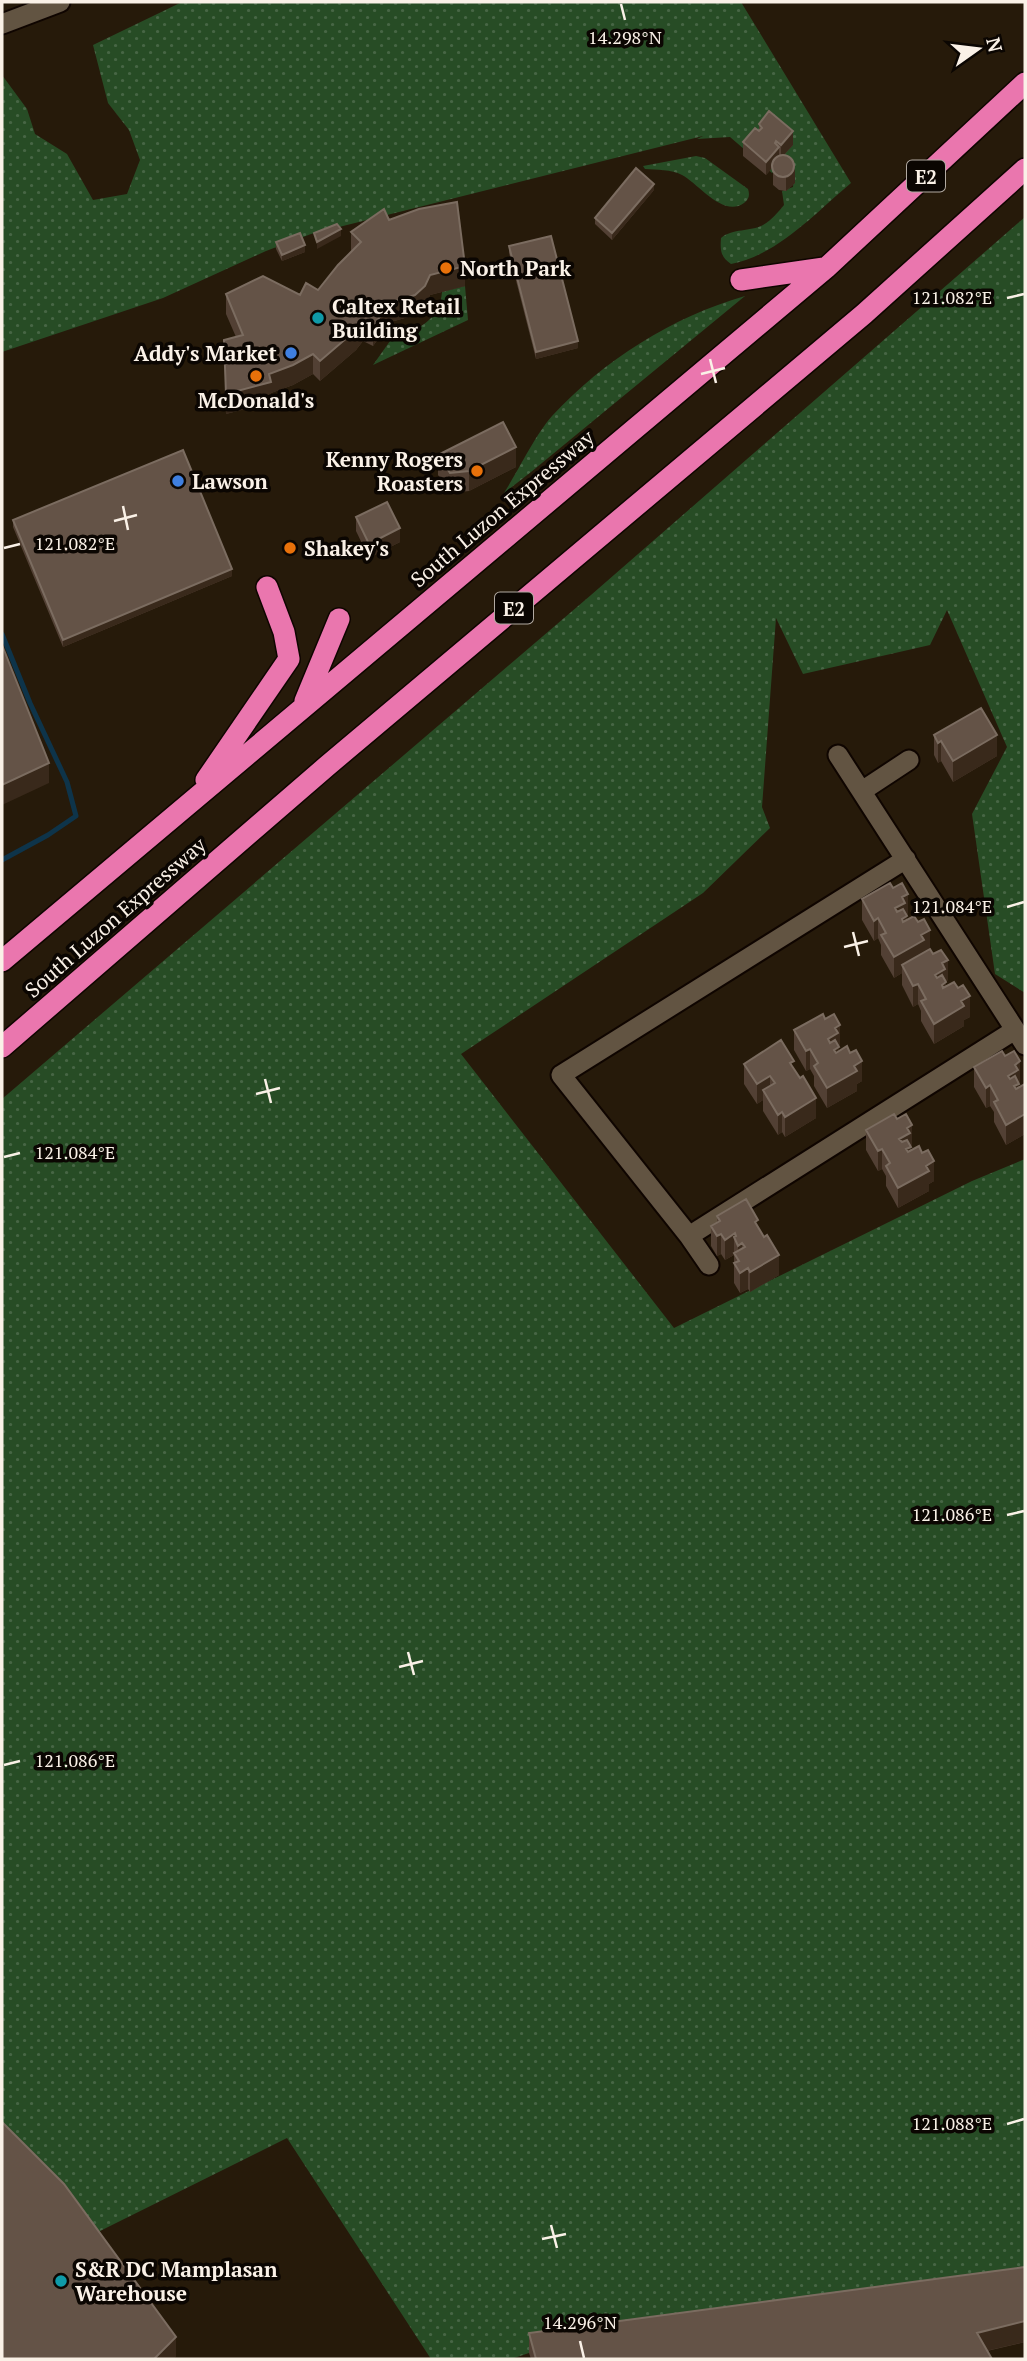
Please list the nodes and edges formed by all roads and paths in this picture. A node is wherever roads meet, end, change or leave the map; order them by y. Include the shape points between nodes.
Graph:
1 (60, 2) edge
2 (2, 24) edge
3 (1025, 83) edge
4 (1025, 169) edge
5 (826, 268) junction
6 (741, 280) dead end
7 (267, 587) dead end
8 (339, 619) dead end
9 (303, 707) junction
10 (838, 755) dead end
11 (909, 760) dead end
12 (862, 791) junction
13 (188, 806) junction
14 (906, 859) junction
15 (2, 961) edge
16 (1020, 1037) edge
17 (2, 1047) edge
18 (689, 1236) junction
19 (709, 1265) dead end

1 - 2 street
3 - 5 highway, South Luzon Expressway / E2
4 - 17 highway, South Luzon Expressway / E2 via 864,314 327,766
5 - 6 highway
5 - 9 highway, South Luzon Expressway / E2
7 - 13 highway via 289,659
8 - 9 highway
9 - 13 highway, South Luzon Expressway / E2
10 - 12 street
11 - 12 street
12 - 14 street
13 - 15 highway, South Luzon Expressway / E2
14 - 16 street
14 - 18 street via 561,1075
16 - 18 street
18 - 19 street

